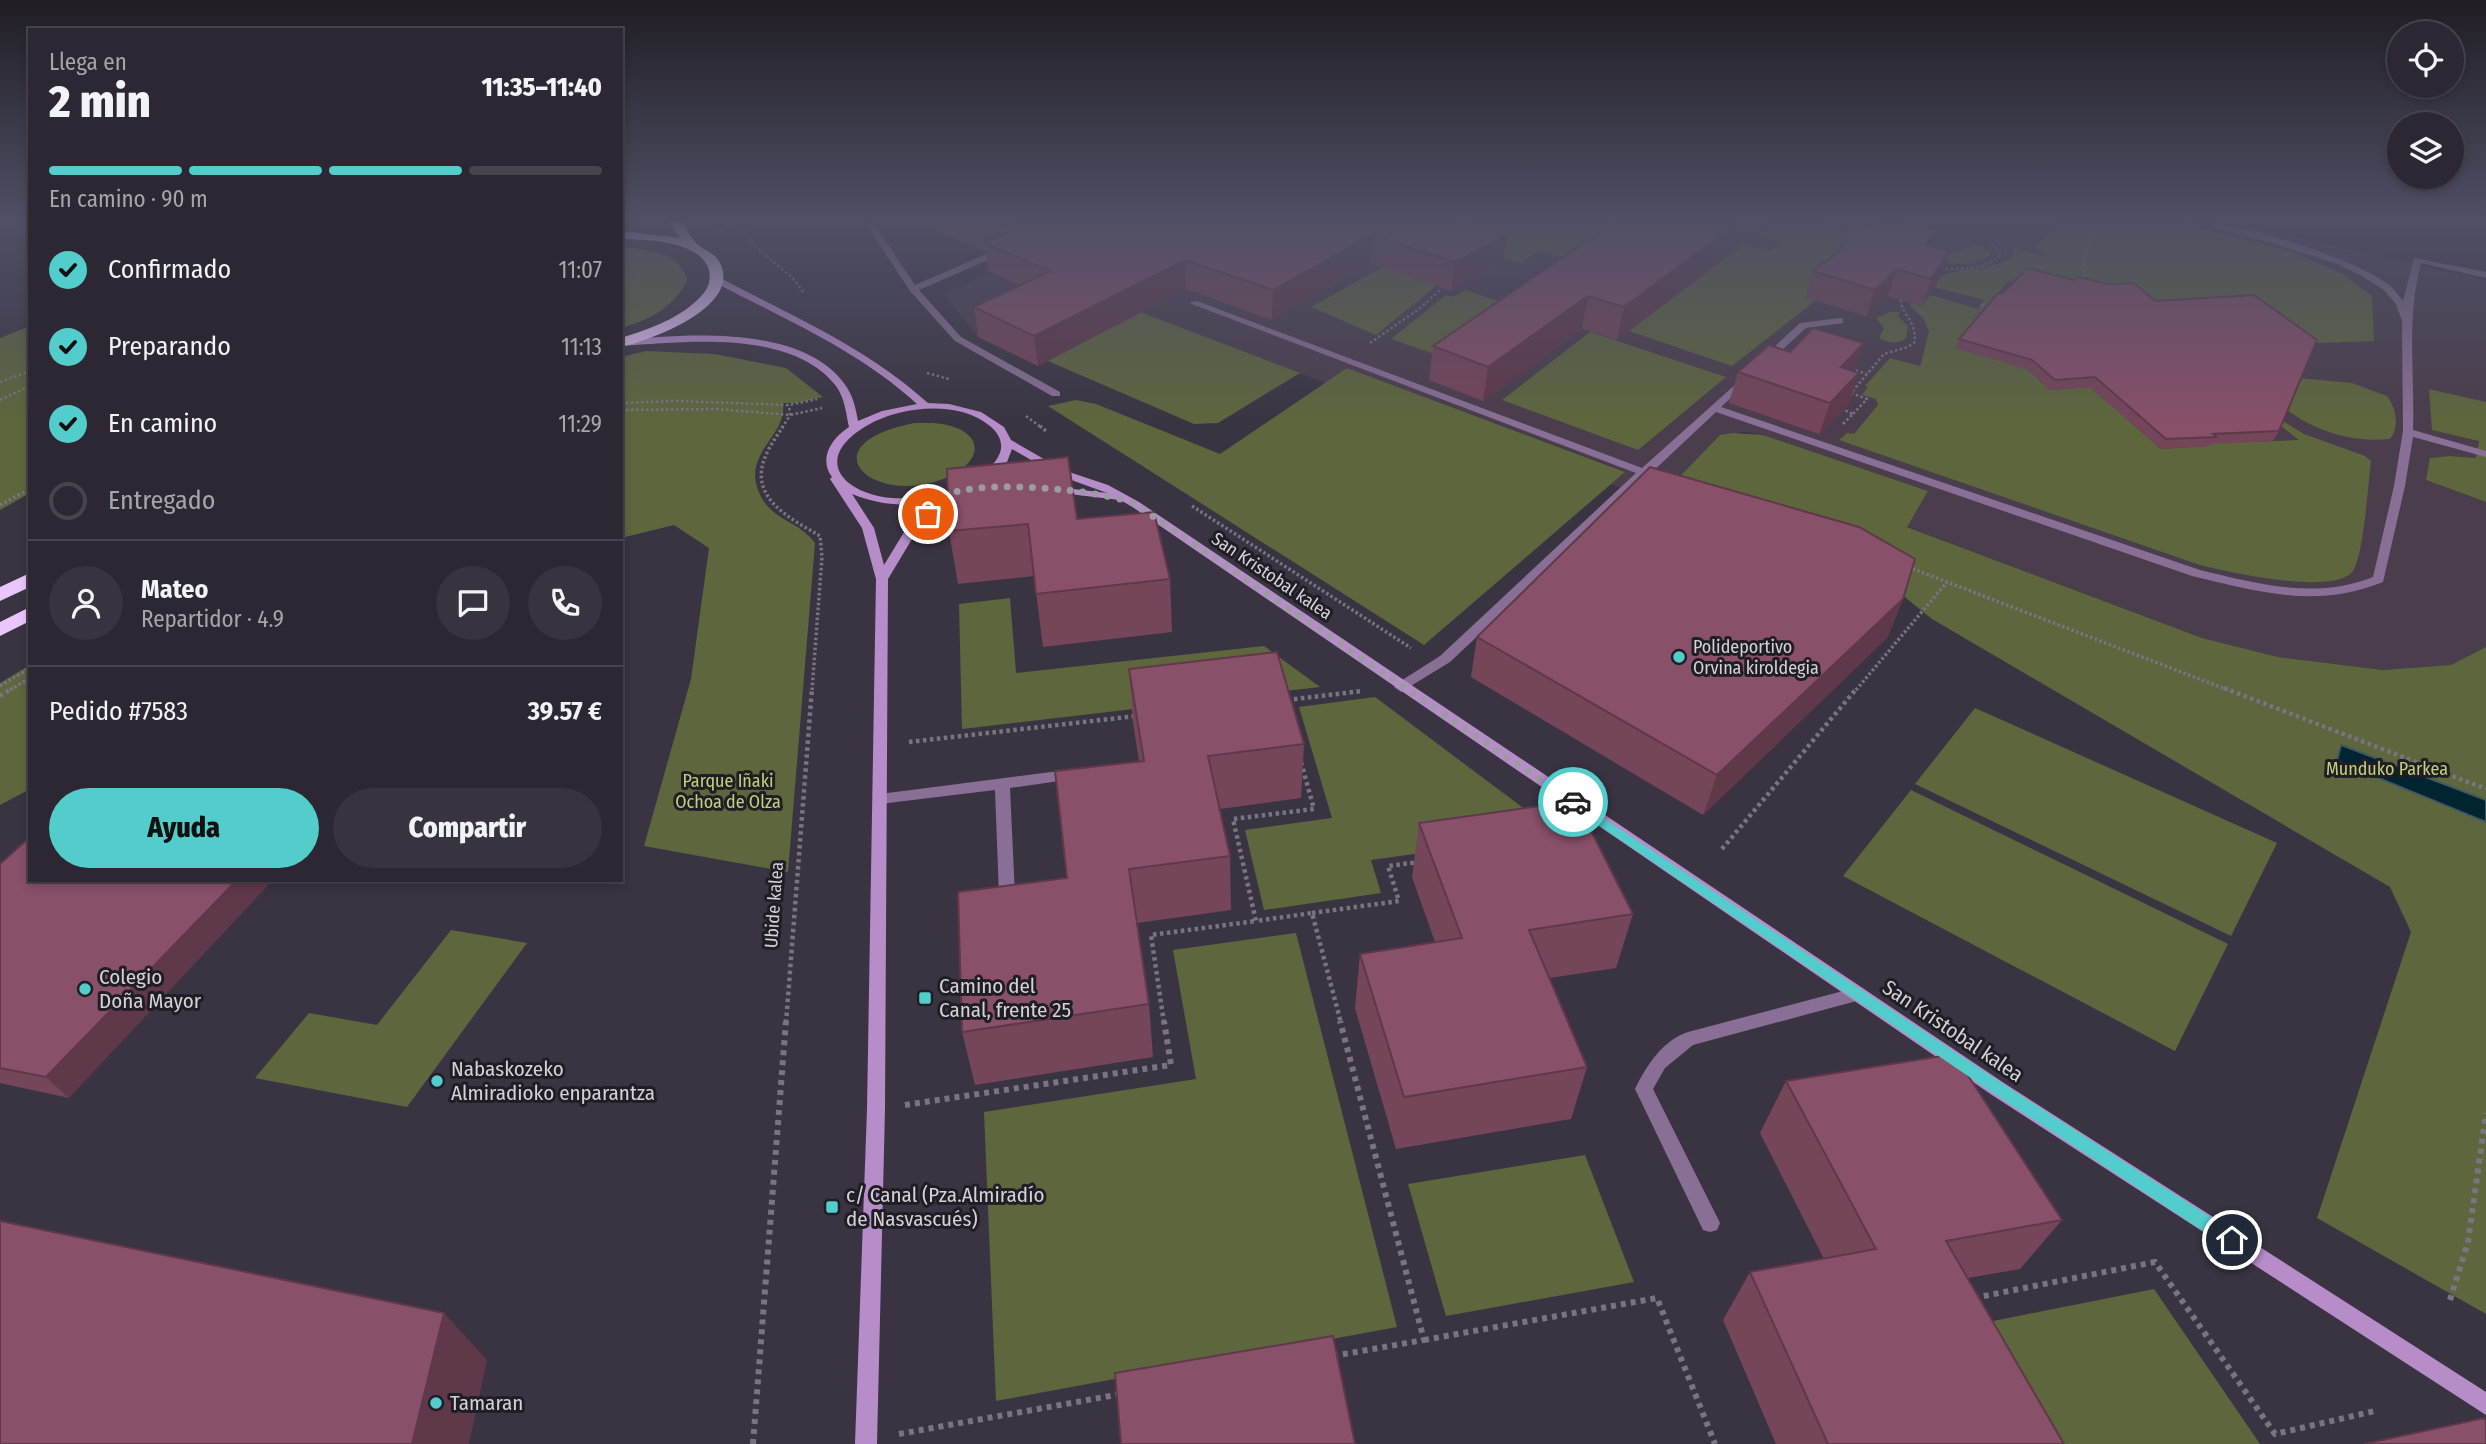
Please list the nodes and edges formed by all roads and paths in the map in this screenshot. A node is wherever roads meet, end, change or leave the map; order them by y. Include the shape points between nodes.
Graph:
1 (714, 288) edge
2 (734, 288) edge
3 (800, 288) edge
4 (1442, 288) edge
5 (2386, 288) edge
6 (2411, 288) edge
7 (913, 289) edge
8 (799, 295) dead end
9 (1901, 300) edge
10 (1194, 303) dead end
11 (1981, 305) dead end
12 (1993, 309) edge
13 (1840, 321) dead end
14 (2404, 321) junction
15 (623, 342) edge
16 (623, 343) edge
17 (1342, 359) junction
18 (920, 366) dead end
19 (1845, 367) edge
20 (28, 372) edge
21 (1867, 374) junction
22 (0, 382) edge
23 (28, 387) edge
24 (906, 387) junction
25 (1056, 394) dead end
26 (0, 400) edge
27 (849, 401) junction
28 (623, 404) edge
29 (926, 407) junction
30 (1714, 408) junction
31 (623, 411) edge
32 (1853, 414) edge
33 (790, 415) junction
34 (854, 427) junction
35 (2408, 432) junction
36 (1007, 442) junction
37 (2486, 454) edge
38 (1644, 472) junction
39 (836, 479) junction
40 (1039, 487) edge
41 (28, 490) edge
42 (945, 496) junction
43 (1122, 498) junction
44 (0, 505) edge
45 (1899, 563) edge
46 (882, 579) junction
47 (28, 580) edge
48 (1947, 582) junction
49 (0, 596) edge
50 (28, 614) edge
51 (0, 630) edge
52 (28, 669) edge
53 (28, 679) edge
54 (0, 686) edge
55 (1401, 687) junction
56 (0, 696) edge
57 (1286, 712) edge
58 (1150, 714) edge
59 (880, 745) junction
60 (1297, 748) edge
61 (1094, 771) edge
62 (1002, 783) junction
63 (2486, 789) edge
64 (880, 799) junction
65 (1722, 849) dead end
66 (1429, 860) edge
67 (1007, 896) edge
68 (1312, 913) junction
69 (1256, 921) junction
70 (1858, 994) junction
71 (876, 1109) junction
72 (2486, 1113) edge
73 (1710, 1223) dead end
74 (2450, 1300) dead end
75 (1960, 1301) edge
76 (1424, 1340) junction
77 (1329, 1357) edge
78 (1125, 1394) edge
79 (2486, 1404) edge
80 (2375, 1411) dead end
81 (866, 1442) edge
82 (753, 1444) edge
83 (1715, 1444) edge

1 - 15 highway via 689,314
2 - 24 main road via 841,344
3 - 8 path via 808,299
4 - 17 path via 1360,351
5 - 14 lane via 2400,303
6 - 14 lane
7 - 25 lane via 958,339
9 - 21 path via 1915,326 1915,341 1884,354
10 - 17 lane
11 - 12 path
13 - 30 lane via 1803,325
14 - 35 lane
16 - 27 main road via 699,338 781,347 816,364 839,382
17 - 38 lane
18 - 24 path via 936,379
19 - 21 path
20 - 22 path
21 - 32 path via 1851,393 1867,399
23 - 26 path
24 - 29 main road
27 - 33 path
27 - 34 main road
28 - 33 path via 789,405
29 - 34 main road, San Kristobal kalea via 900,410
29 - 36 main road, San Kristobal kalea via 972,411 1002,430
30 - 35 lane via 2196,573 2291,592 2357,590 2379,579
30 - 38 lane
31 - 33 path via 716,409
33 - 82 path, Ubide kalea via 765,456 761,482 776,509 820,536 822,557
34 - 39 main road via 831,453 829,466
35 - 37 lane
36 - 42 main road via 1002,461 974,486
36 - 43 main road, San Kristobal kalea via 1048,466
38 - 55 lane via 1445,659
39 - 42 main road via 859,494 892,501
39 - 46 main road via 868,528
40 - 43 main road, San Kristobal kalea
41 - 44 path
42 - 46 main road via 910,532
43 - 55 main road, San Kristobal kalea
45 - 48 path
46 - 59 main road
47 - 49 highway
48 - 63 path
48 - 65 path
50 - 51 highway
52 - 54 path
53 - 56 path
55 - 57 path via 1283,700
55 - 70 main road, San Kristobal kalea
58 - 59 path
59 - 64 main road
60 - 69 path via 1314,809 1233,819
61 - 62 lane
62 - 64 lane
62 - 67 lane
64 - 71 main road
66 - 68 path via 1388,866 1399,901
68 - 69 path
68 - 76 path
69 - 71 path via 1151,935 1171,1065
70 - 73 lane via 1688,1039 1659,1063 1644,1089
70 - 79 main road, San Kristobal kalea
71 - 81 main road
72 - 74 path via 2468,1242
75 - 80 path via 2155,1262 2275,1434
76 - 77 path
76 - 83 path via 1657,1298
78 - 81 path

